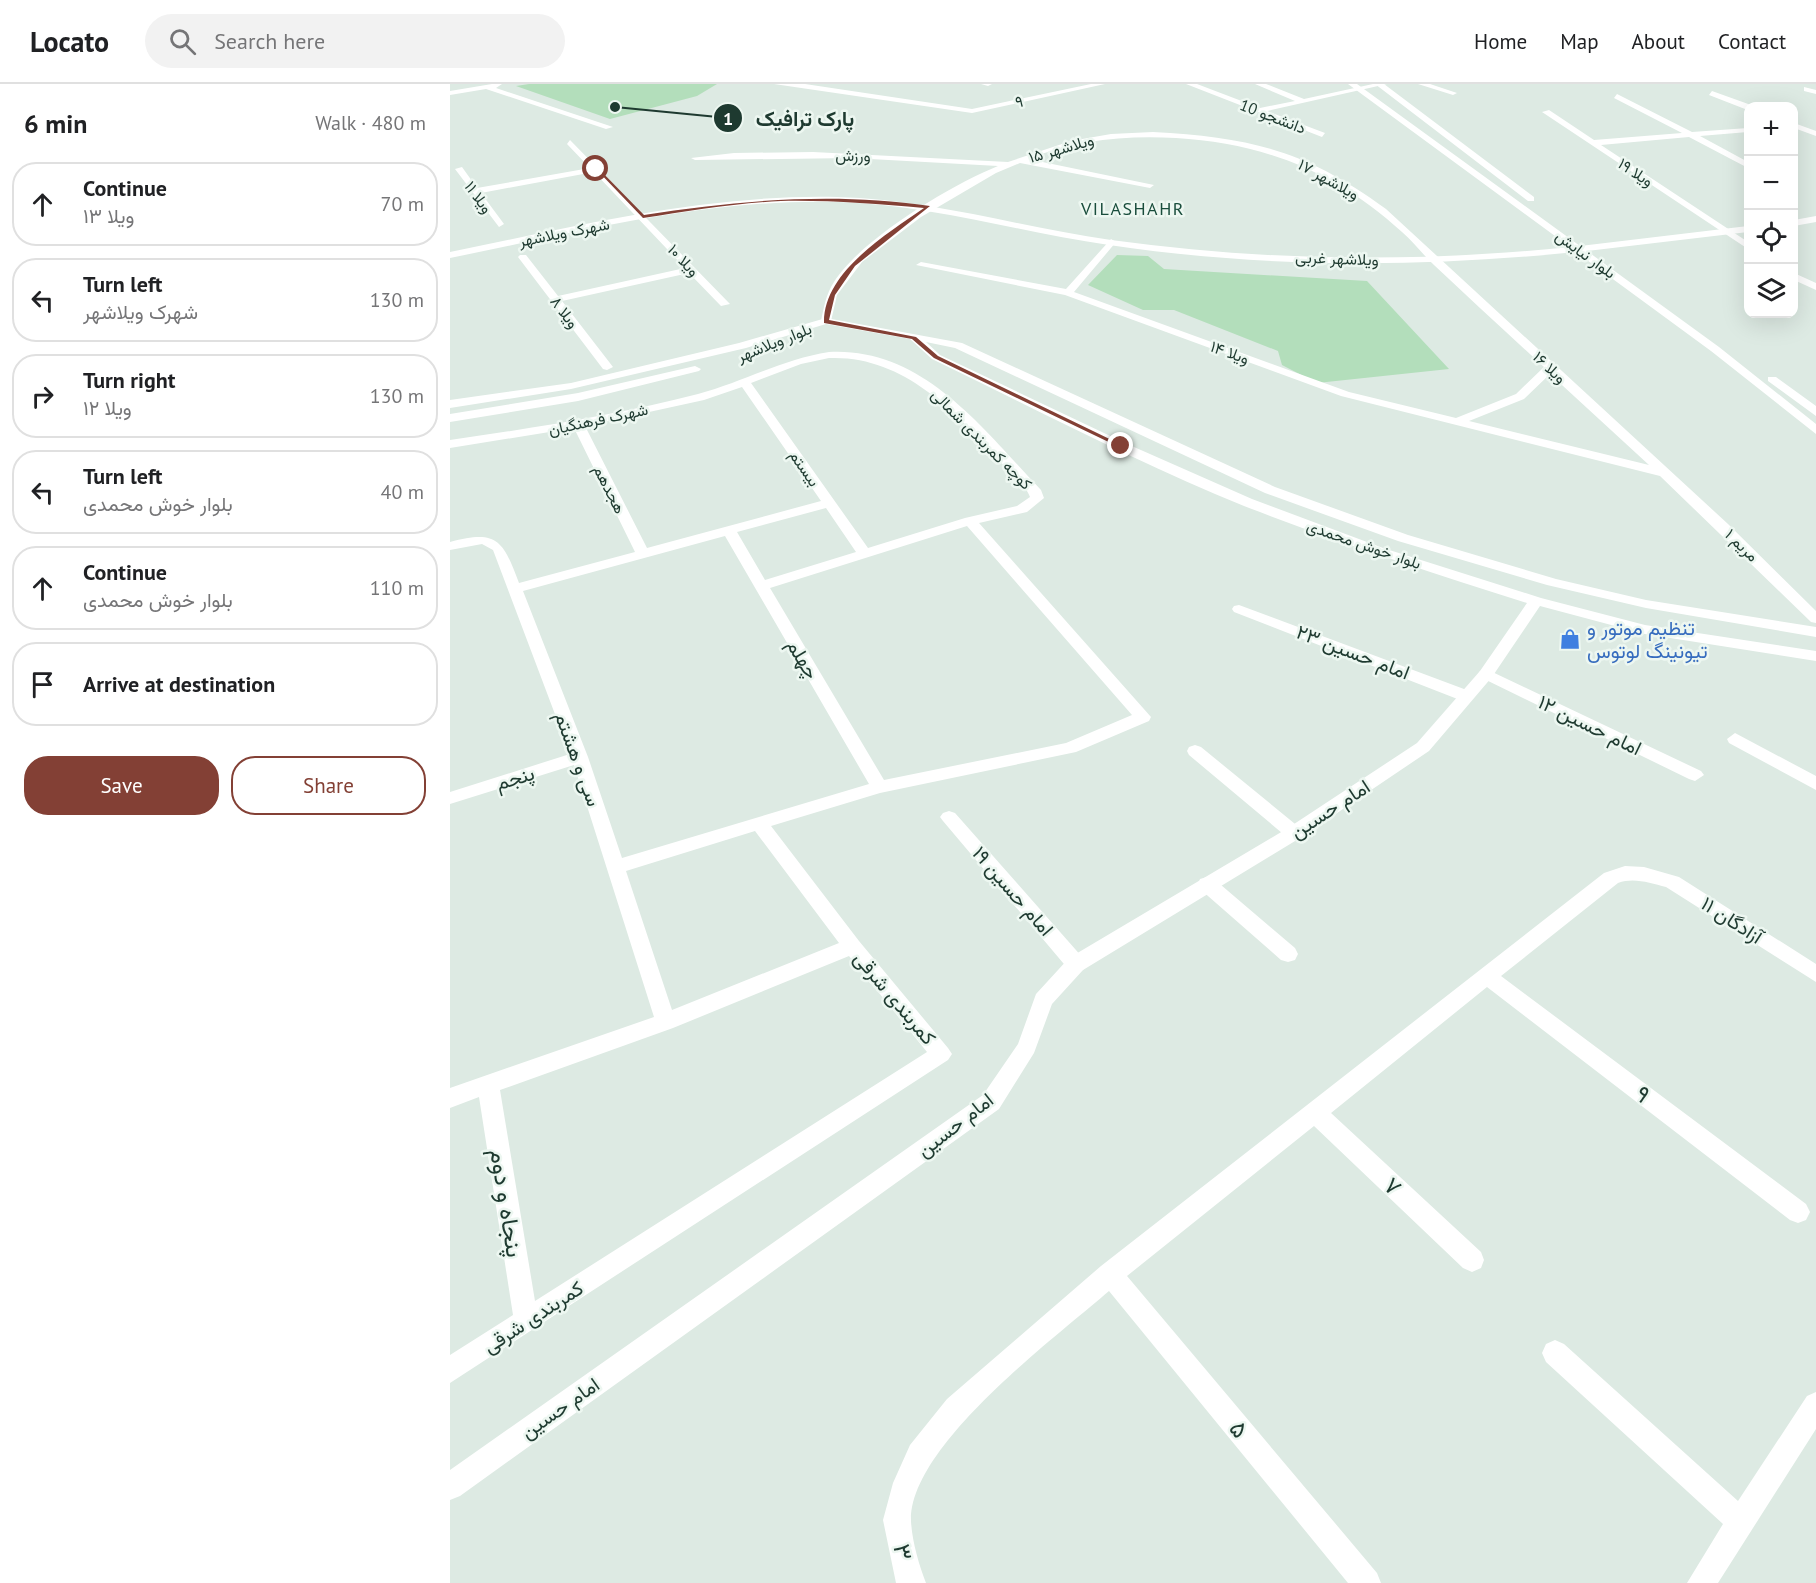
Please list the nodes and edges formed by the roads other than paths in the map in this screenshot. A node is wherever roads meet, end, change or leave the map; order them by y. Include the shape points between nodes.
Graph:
1 (508, 84) edge
2 (778, 84) edge
3 (1101, 84) edge
4 (1190, 84) edge
5 (1259, 84) edge
6 (1381, 84) edge
7 (1422, 84) edge
8 (498, 85) edge
9 (808, 85) edge
10 (1355, 86) edge
11 (488, 87) junction
12 (1808, 89) dead end
13 (1816, 92) edge
14 (450, 93) edge
15 (1453, 93) dead end
16 (1712, 93) dead end
17 (1617, 96) dead end
18 (1303, 101) junction
19 (1744, 105) edge
20 (1258, 111) junction
21 (1546, 112) dead end
22 (1433, 124) junction
23 (1410, 126) junction
24 (609, 127) dead end
25 (1798, 127) edge
26 (1744, 130) edge
27 (1695, 134) junction
28 (1816, 134) edge
29 (1322, 135) dead end
30 (1204, 136) joint
31 (570, 142) dead end
32 (1591, 143) junction
33 (695, 158) dead end
34 (1014, 162) junction
35 (1744, 162) edge
36 (459, 169) dead end
37 (596, 169) junction
38 (1505, 179) junction
39 (1485, 180) junction
40 (1150, 185) dead end
41 (475, 191) junction
42 (1540, 205) dead end
43 (929, 207) junction
44 (643, 217) junction
45 (1816, 219) edge
46 (1798, 222) edge
47 (499, 224) dead end
48 (1744, 230) edge
49 (1727, 232) junction
50 (1584, 238) dead end
51 (1111, 242) junction
52 (1744, 243) edge
53 (1598, 249) junction
54 (1582, 250) junction
55 (450, 255) edge
56 (1607, 255) dead end
57 (523, 257) dead end
58 (1434, 260) junction
59 (921, 265) dead end
60 (692, 269) junction
61 (1798, 278) edge
62 (1816, 287) edge
63 (1654, 291) dead end
64 (1068, 293) junction
65 (555, 300) junction
66 (725, 304) dead end
67 (826, 321) junction
68 (914, 338) junction
69 (1730, 347) junction
70 (1715, 349) junction
71 (1747, 360) dead end
72 (607, 367) dead end
73 (1550, 367) junction
74 (1764, 373) dead end
75 (744, 382) junction
76 (450, 404) edge
77 (1816, 412) edge
78 (450, 418) edge
79 (1457, 422) junction
80 (578, 424) junction
81 (1128, 426) junction
82 (1816, 430) edge
83 (1146, 434) junction
84 (1105, 438) junction
85 (450, 444) edge
86 (1121, 446) junction
87 (1666, 474) junction
88 (829, 503) junction
89 (970, 521) junction
90 (729, 530) junction
91 (450, 546) edge
92 (643, 554) junction
93 (865, 554) junction
94 (760, 586) junction
95 (514, 589) junction
96 (1536, 601) junction
97 (1239, 609) dead end
98 (1816, 619) edge
99 (1816, 632) edge
100 (1816, 656) edge
101 (1486, 674) junction
102 (1466, 696) junction
103 (1735, 739) dead end
104 (1195, 750) dead end
105 (580, 757) junction
106 (1695, 775) dead end
107 (1816, 784) edge
108 (879, 787) junction
109 (450, 798) edge
110 (949, 817) dead end
111 (759, 823) junction
112 (1294, 833) junction
113 (616, 867) junction
114 (1207, 884) junction
115 (852, 946) junction
116 (1288, 954) dead end
117 (1076, 964) junction
118 (1816, 974) edge
119 (1487, 976) junction
120 (666, 1022) junction
121 (488, 1085) junction
122 (450, 1098) edge
123 (1315, 1112) junction
124 (1798, 1212) dead end
125 (1472, 1260) dead end
126 (1110, 1274) junction
127 (526, 1321) junction
128 (1555, 1353) dead end
129 (450, 1370) edge
130 (1816, 1405) edge
131 (450, 1486) edge
132 (1741, 1522) junction
133 (912, 1583) edge
134 (1367, 1583) edge
135 (1701, 1583) edge

1 - 8 street
2 - 9 street
3 - 9 street, ۹ via 972,111
4 - 20 street, دانشجو 10
5 - 18 street
6 - 10 street
6 - 22 street
7 - 15 street
8 - 11 street
10 - 18 street
10 - 23 street, بلوار نیایش
11 - 14 street
11 - 24 street
12 - 13 street
16 - 19 street
17 - 27 street
18 - 20 street
20 - 29 street, دانشجو 10
21 - 32 street, ۱۹ ویلا
22 - 23 street
22 - 38 street
23 - 39 street, بلوار نیایش
25 - 28 street
26 - 27 street
27 - 32 street
27 - 35 street
30 - 34 street, ویلاشهر ۱۵ via 1145,132 1092,138
30 - 58 street, ویلاشهر ۱۷ via 1303,162 1373,204 1408,231
31 - 37 street, ۱۰ ویلا
32 - 49 street, ۱۹ ویلا
33 - 34 street, ورزش via 762,154
34 - 40 street, ورزش
34 - 43 street, ویلاشهر ۱۵ via 966,184
36 - 41 street, ۱۱ ویلا
37 - 41 street
37 - 44 street, ۱۰ ویلا
38 - 39 street
38 - 42 street
39 - 54 street, بلوار نیایش
41 - 47 street, ۱۱ ویلا
43 - 44 street, شهرک ویلاشهر via 781,200
43 - 51 street, ویلاشهر غربی
43 - 67 street, ویلاشهر ۱۵ via 853,265 832,295
44 - 55 street, شهرک ویلاشهر
44 - 60 street, ۱۰ ویلا
45 - 46 street
48 - 49 street, ویلاشهر غربی
49 - 52 street, ۱۹ ویلا
49 - 53 street, ویلاشهر غربی
50 - 53 street, بلوار نیایش
51 - 58 street, ویلاشهر غربی via 1235,254
51 - 64 street
53 - 54 street, ویلاشهر غربی
53 - 56 street, بلوار نیایش
54 - 58 street, ویلاشهر غربی
54 - 70 street, بلوار نیایش
57 - 65 street, ویلا ۸
58 - 73 street, ۱۶ ویلا
59 - 64 street, ۱۴ ویلا
60 - 65 street
60 - 66 street, ۱۰ ویلا
61 - 62 street
63 - 69 street
64 - 79 street, ۱۴ ویلا via 1345,394
65 - 72 street, ویلا ۸
67 - 68 street
67 - 76 street, بلوار ویلاشهر via 742,346 571,386
67 - 78 street, بلوار ویلاشهر via 757,353 660,379
68 - 81 street, بلوار خوش محمدی via 958,345
68 - 84 street, بلوار خوش محمدی via 936,357
69 - 70 street
69 - 71 street
70 - 82 street, بلوار نیایش
73 - 79 street via 1522,397
73 - 87 street, ۱۶ ویلا
74 - 77 street
75 - 80 street, شهرک فرهنگیان via 706,395
75 - 88 street, بیستم
75 - 89 street, کوچه کمربندی شمالی via 810,358 845,355 892,366 923,380 1036,493 1031,504 1022,509
79 - 87 street, ۱۴ ویلا
80 - 85 street, شهرک فرهنگیان
80 - 92 street, هجدهم
81 - 83 street, بلوار خوش محمدی
81 - 84 street via 1121,434
83 - 86 street via 1130,438
83 - 99 street, بلوار خوش محمدی via 1270,490 1403,538 1540,579 1646,604
84 - 86 street, بلوار خوش محمدی
86 - 96 street, بلوار خوش محمدی via 1247,502 1378,551
87 - 98 street, ۱ مریم
88 - 90 street
88 - 93 street, بیستم
89 - 93 street
89 - 108 street via 1143,717 1070,747
90 - 92 street
90 - 94 street, چهلم
91 - 95 street, سی و هشتم via 481,539 495,544
92 - 95 street
93 - 94 street
94 - 108 street, چهلم
95 - 105 street, سی و هشتم
96 - 100 street, بلوار خوش محمدی via 1646,630
96 - 101 street, امام حسین
97 - 102 street, امام حسین ۲۳
101 - 102 street, امام حسین
101 - 106 street, امام حسین ۱۲
102 - 112 street, امام حسین via 1423,747
103 - 107 street
104 - 112 street
105 - 109 street, پنجم
105 - 113 street, سی و هشتم
108 - 111 street
110 - 117 street, امام حسین ۱۹
111 - 113 street
111 - 115 street, کمربندی شرقی
112 - 114 street, امام حسین
113 - 120 street, سی و هشتم
114 - 116 street
114 - 117 street, امام حسین
115 - 120 street
115 - 127 street, کمربندی شرقی via 941,1054
117 - 131 street, امام حسین via 1043,1000 1027,1047 991,1102
118 - 119 street, آزادگان ۱۱ via 1672,882 1625,873 1611,878
119 - 123 street
119 - 124 street, ۹
120 - 121 street
121 - 122 street
121 - 127 street, پنجاه و دوم
123 - 125 street, ۷
123 - 126 street
126 - 133 street, ۳ via 956,1408 920,1455 897,1520
126 - 134 street, ۵
127 - 129 street, کمربندی شرقی
128 - 132 street
130 - 132 street
132 - 135 street

